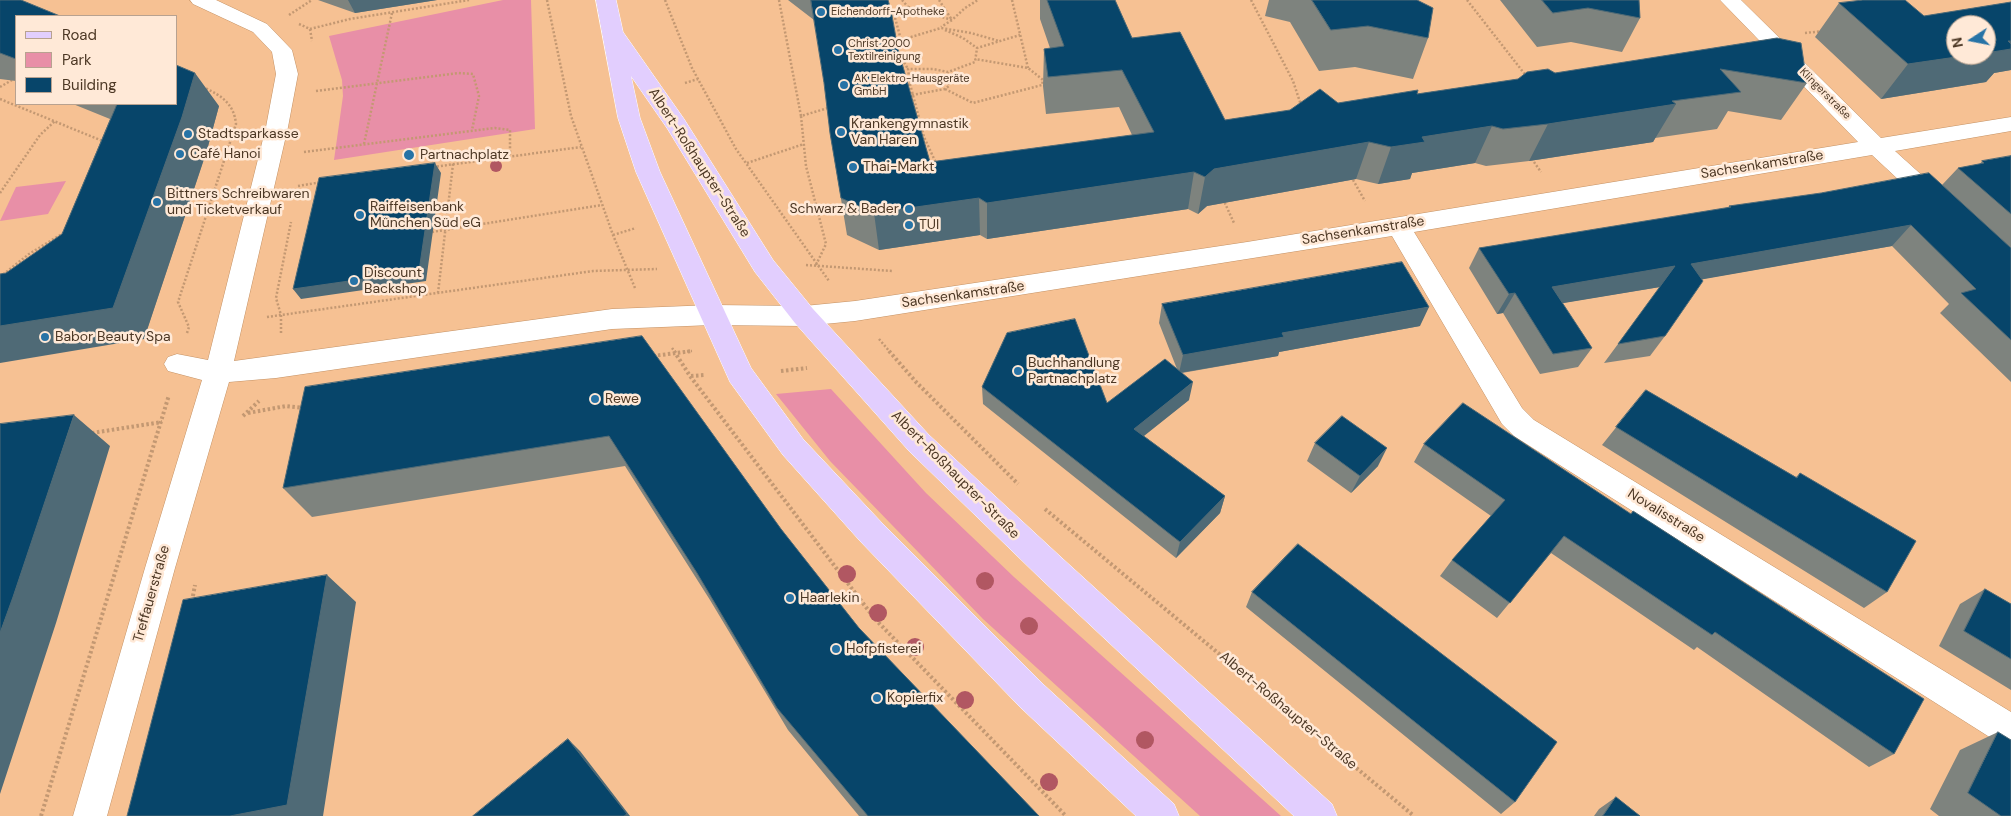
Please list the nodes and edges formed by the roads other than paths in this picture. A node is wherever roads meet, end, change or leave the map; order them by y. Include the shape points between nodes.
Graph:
1 (200, 0) edge
2 (1730, 0) edge
3 (610, 1) edge
4 (614, 35) junction
5 (2011, 124) edge
6 (1876, 146) junction
7 (1954, 219) edge
8 (1398, 225) junction
9 (712, 315) junction
10 (804, 316) junction
11 (177, 364) road end
12 (218, 373) junction
13 (2011, 731) edge
14 (90, 816) edge
15 (1162, 816) edge
16 (1320, 816) edge

1 - 12 street via 260,28 282,50 287,74
2 - 6 street, Klingerstraße
3 - 4 main road, Albert-Roßhaupter-Straße
4 - 9 main road, Albert-Roßhaupter-Straße via 629,118 648,172
4 - 10 main road, Albert-Roßhaupter-Straße via 676,124 764,266
5 - 6 street, Sachsenkamstraße
6 - 7 street, Klingerstraße
6 - 8 street, Sachsenkamstraße
8 - 10 street, Sachsenkamstraße via 906,304
8 - 13 street, Novalisstraße via 1512,416 1524,428
9 - 10 street, Sachsenkamstraße
9 - 12 street via 612,319
9 - 15 main road, Albert-Roßhaupter-Straße via 740,374 793,447 871,532 1032,696
10 - 16 main road, Albert-Roßhaupter-Straße via 919,443
11 - 12 street
12 - 14 street, Treffauerstraße

